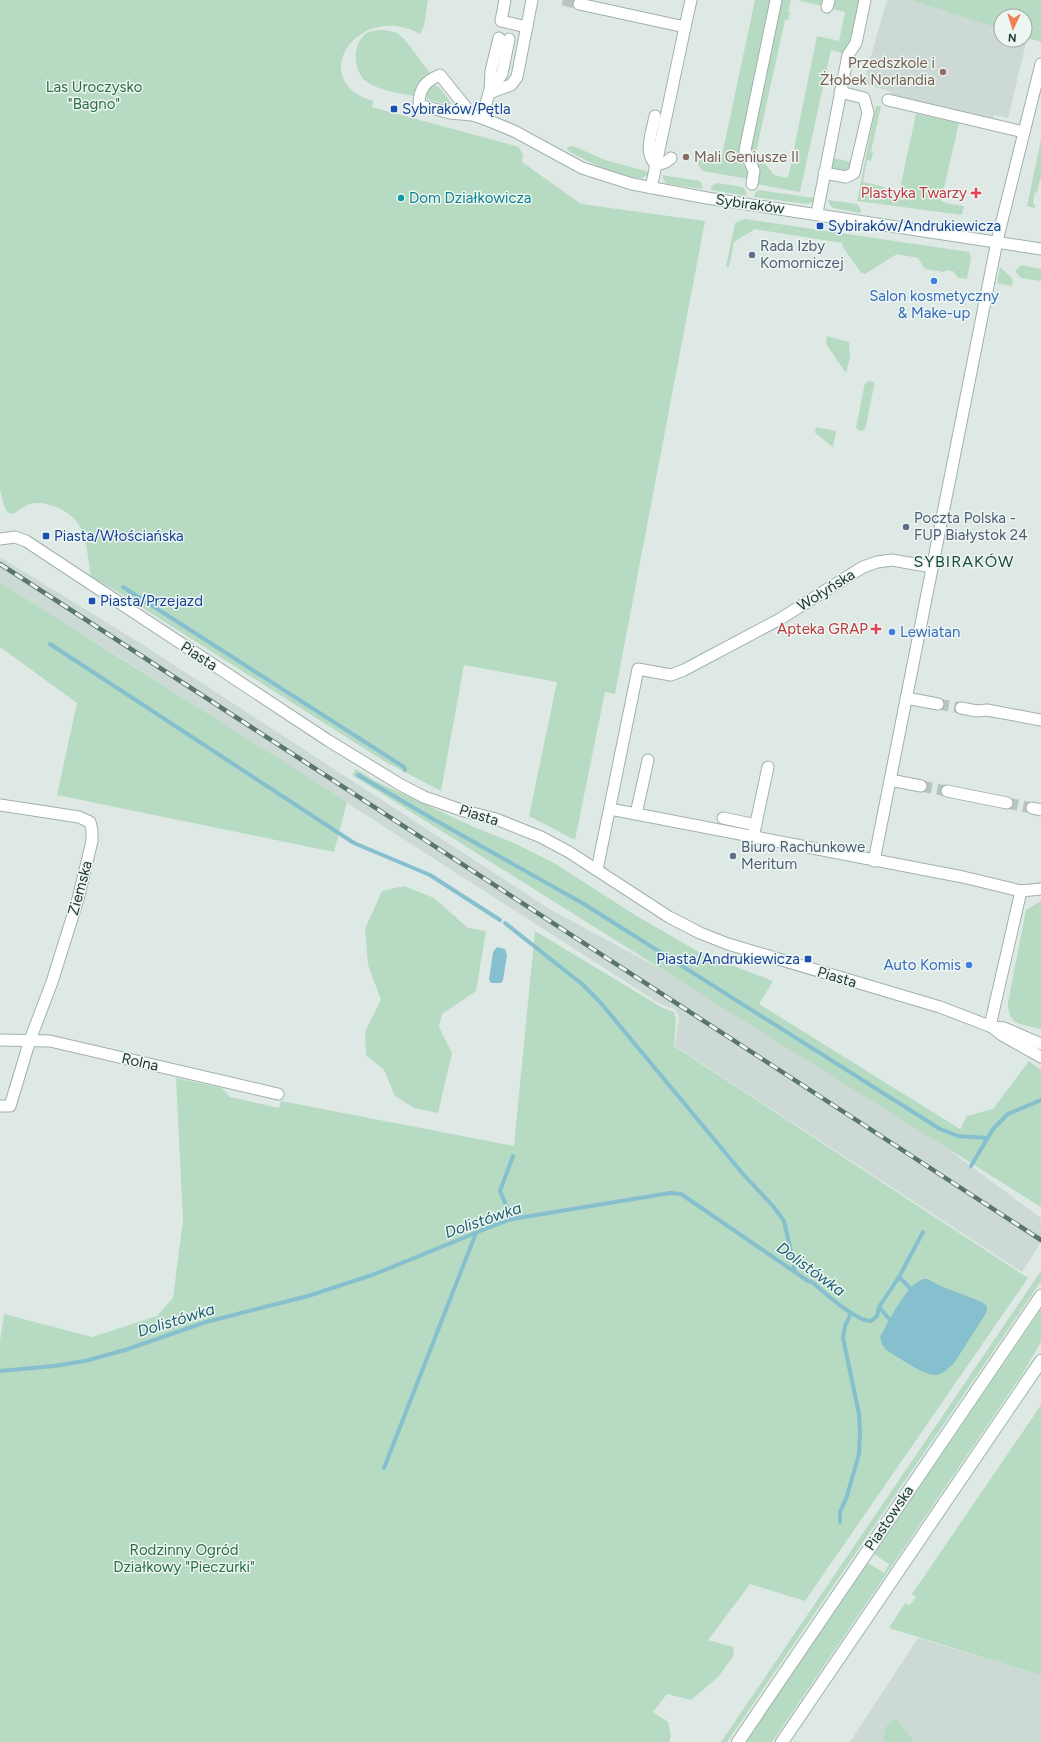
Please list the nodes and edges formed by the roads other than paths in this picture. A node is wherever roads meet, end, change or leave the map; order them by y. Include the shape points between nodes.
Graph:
1 (505, 0) edge
2 (532, 0) edge
3 (692, 0) edge
4 (776, 0) edge
5 (865, 0) edge
6 (579, 4) dead end
7 (526, 27) junction
8 (685, 28) junction
9 (504, 38) dead end
10 (1041, 64) edge
11 (840, 92) junction
12 (489, 93) junction
13 (888, 100) dead end
14 (655, 116) dead end
15 (477, 117) junction
16 (1024, 132) junction
17 (671, 158) dead end
18 (656, 165) junction
19 (824, 173) junction
20 (752, 184) dead end
21 (651, 188) junction
22 (817, 213) junction
23 (997, 241) junction
24 (1041, 249) edge
25 (0, 539) edge
26 (932, 568) junction
27 (906, 698) junction
28 (938, 704) tunnel mouth
29 (961, 708) tunnel mouth
30 (1041, 720) edge
31 (648, 760) dead end
32 (768, 767) dead end
33 (890, 780) junction
34 (921, 786) tunnel mouth
35 (947, 791) tunnel mouth
36 (1007, 804) tunnel mouth
37 (0, 805) edge
38 (610, 810) junction
39 (636, 814) junction
40 (723, 818) dead end
41 (756, 824) junction
42 (754, 837) junction
43 (874, 861) junction
44 (597, 870) junction
45 (1041, 889) edge
46 (1021, 891) junction
47 (991, 1026) junction
48 (0, 1040) edge
49 (30, 1040) junction
50 (1041, 1044) edge
51 (1041, 1057) edge
52 (278, 1094) dead end
53 (0, 1106) edge
54 (1041, 1296) edge
55 (1041, 1361) edge
56 (738, 1742) edge
57 (782, 1742) edge

1 - 7 street via 501,21
2 - 7 street
3 - 8 street
4 - 20 street via 744,150 754,171
5 - 11 street via 856,43 848,55
6 - 8 street
7 - 12 street via 515,81
8 - 18 street
9 - 12 street via 502,74
10 - 16 street
11 - 19 street
11 - 19 street via 864,98 868,113 854,173 846,177
12 - 15 street
13 - 16 street
14 - 18 street via 648,151
15 - 15 street via 440,74 423,86 419,105
15 - 21 street, Sybiraków via 514,131 592,172
16 - 23 street
17 - 18 street
18 - 21 street
19 - 22 street
21 - 22 street, Sybiraków
22 - 23 street, Sybiraków
23 - 24 street, Sybiraków
23 - 26 street
25 - 44 street, Piasta via 15,537 26,541 311,729 401,785 445,805 526,830 556,844
26 - 27 street
26 - 38 street, Wołyńska via 892,560 870,564 780,619 684,670 671,675 638,669
27 - 28 street
27 - 33 street
29 - 30 street
31 - 39 street via 650,774
32 - 41 street
33 - 34 street
33 - 43 street
35 - 36 street
37 - 49 street, Ziemska via 79,817 90,822 92,830 92,841 78,899 52,982
38 - 39 street
38 - 44 street
39 - 42 street
40 - 41 street
41 - 42 street
42 - 43 street
43 - 46 street
44 - 47 street, Piasta via 669,917 700,933 728,944 940,1007
45 - 46 street
46 - 47 street
47 - 50 street, Piasta via 1004,1028
47 - 51 street, Piasta
48 - 49 street, Rolna
49 - 52 street, Rolna via 50,1041
49 - 53 street via 10,1106
54 - 56 main road, Piastowska
55 - 57 main road

